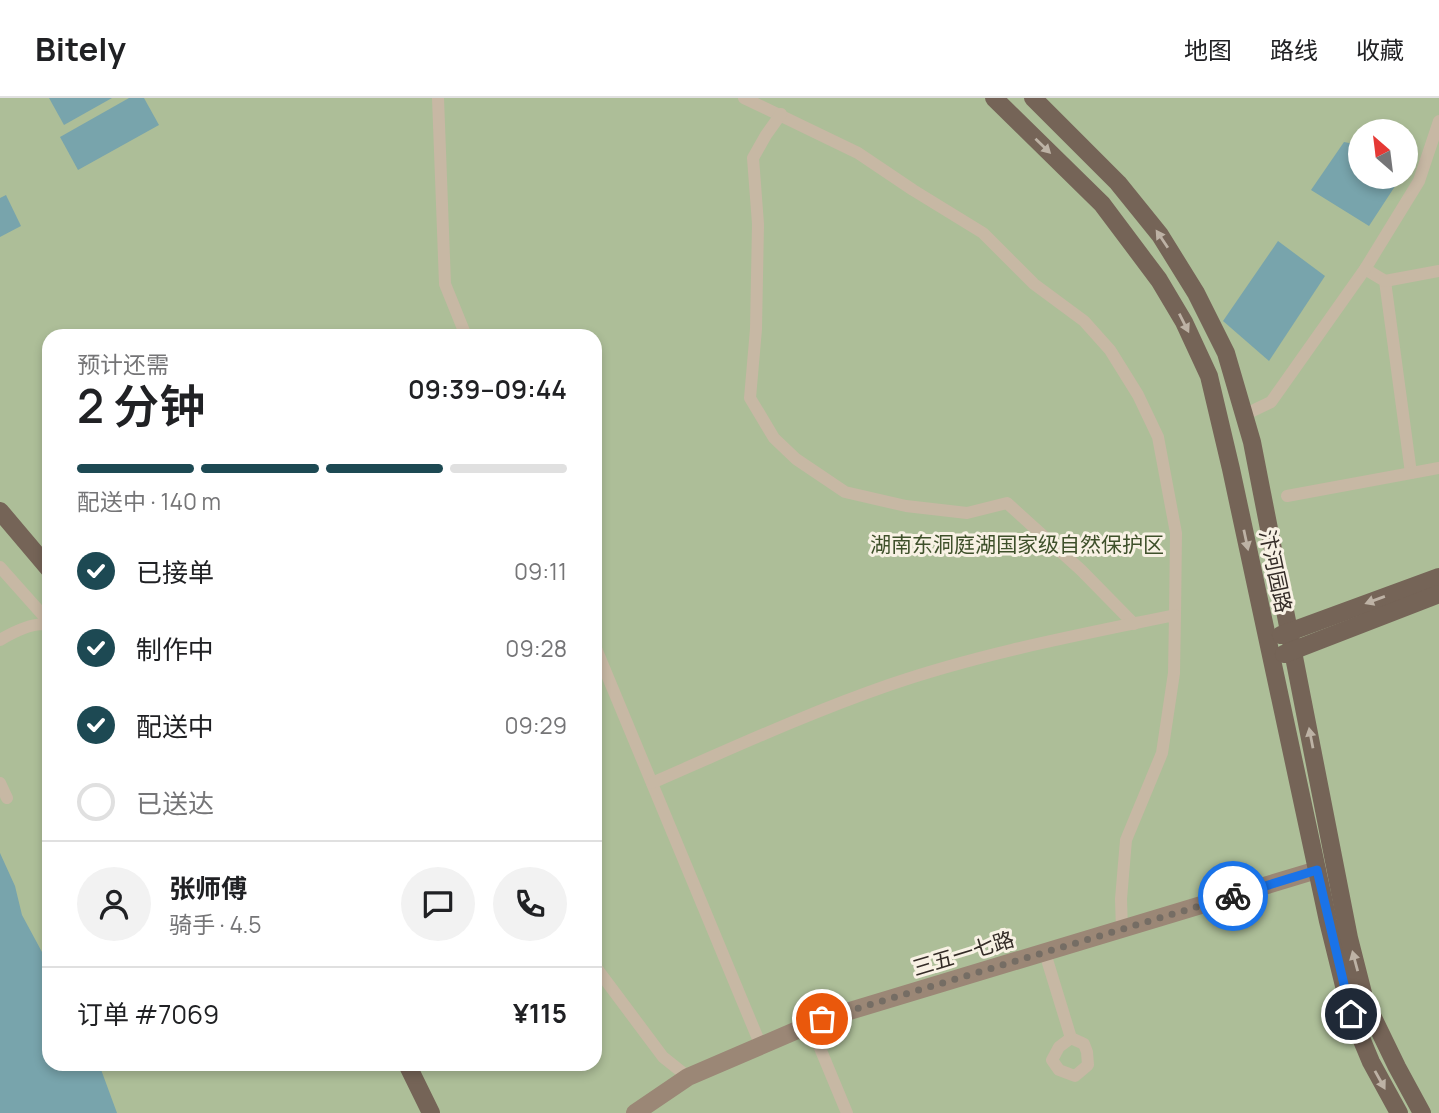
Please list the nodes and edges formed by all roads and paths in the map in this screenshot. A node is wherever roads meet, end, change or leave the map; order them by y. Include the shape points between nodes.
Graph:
1 (438, 98) edge
2 (744, 98) edge
3 (994, 98) edge
4 (1033, 98) edge
5 (781, 114) junction
6 (1439, 121) edge
7 (1365, 269) junction
8 (1439, 271) edge
9 (1385, 281) junction
10 (463, 329) edge
11 (1245, 414) junction
12 (1439, 468) edge
13 (1411, 473) junction
14 (1287, 496) dead end
15 (0, 500) edge
16 (0, 511) edge
17 (42, 551) edge
18 (42, 561) edge
19 (0, 567) edge
20 (1439, 577) edge
21 (1439, 594) edge
22 (1175, 615) junction
23 (42, 616) edge
24 (42, 624) edge
25 (1134, 624) junction
26 (0, 640) edge
27 (1268, 640) junction
28 (1292, 640) junction
29 (1271, 659) junction
30 (602, 663) edge
31 (0, 783) edge
32 (652, 783) junction
33 (1322, 794) junction
34 (7, 798) dead end
35 (1302, 798) junction
36 (1317, 870) junction
37 (1122, 930) junction
38 (1045, 953) junction
39 (602, 976) edge
40 (810, 1024) junction
41 (1071, 1038) dead end
42 (761, 1045) junction
43 (402, 1071) edge
44 (410, 1071) edge
45 (688, 1077) junction
46 (423, 1113) edge
47 (431, 1113) edge
48 (635, 1113) edge
49 (847, 1113) edge
50 (1399, 1113) edge
51 (1422, 1113) edge

1 - 10 street via 444,284
2 - 5 street
3 -> 27 main road, 汴河园路 via 1102,204 1184,322 1209,376
11 -> 4 main road, 汴河园路 via 1226,353 1160,235 1118,183
5 - 22 street via 858,153 983,233 1034,285 1084,321 1110,350 1158,437 1176,534
5 - 25 street via 753,158 757,329 750,398 774,438 845,492 967,513 1007,503
6 - 7 street via 1419,181
7 - 9 street
7 - 11 street via 1272,402
8 - 9 street
9 - 13 street
11 - 28 main road, 汴河园路
12 - 13 street
13 - 14 street
15 - 17 main road
16 - 18 main road
19 - 23 street
20 -> 28 main road
21 - 28 main road
22 - 25 street
22 - 37 street via 1174,673 1162,753 1126,840
24 - 26 street
25 - 32 street via 989,655 889,685
27 - 28 main road
27 - 29 main road, 汴河园路
28 - 29 main road
33 -> 28 main road, 汴河园路
29 - 35 main road, 汴河园路
30 - 32 street
31 - 34 street
32 - 42 street
33 - 35 main road via 1317,785 1307,786
51 -> 33 main road, 汴河园路 via 1365,1001
35 - 36 main road, 汴河园路
36 - 37 main road, 三五一七路
36 -> 50 main road, 汴河园路 via 1351,1014
37 - 38 main road, 三五一七路
38 - 40 main road, 三五一七路
38 - 41 street
39 - 45 street via 663,1057
40 - 42 main road, 三五一七路
40 - 49 street
42 - 45 main road, 三五一七路
43 - 46 main road
44 - 47 main road
45 - 48 main road, 三五一七路

